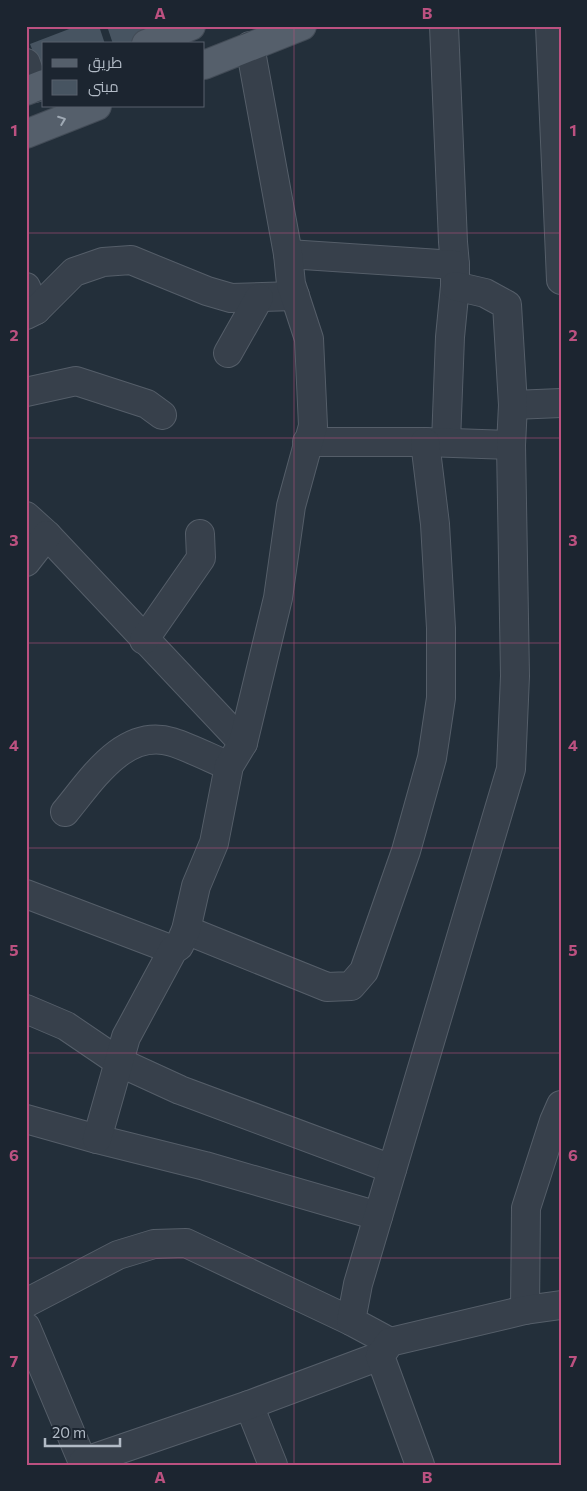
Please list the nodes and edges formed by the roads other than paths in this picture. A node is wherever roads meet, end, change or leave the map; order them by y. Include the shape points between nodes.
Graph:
1 (190, 26) edge
2 (302, 26) edge
3 (444, 26) edge
4 (550, 26) edge
5 (151, 42) edge
6 (250, 46) junction
7 (205, 65) edge
8 (92, 108) edge
9 (26, 134) edge
10 (288, 254) junction
11 (455, 276) junction
12 (561, 280) edge
13 (294, 296) junction
14 (260, 298) junction
15 (29, 304) edge
16 (228, 354) dead end
17 (26, 392) edge
18 (561, 403) edge
19 (513, 406) junction
20 (162, 415) dead end
21 (308, 442) junction
22 (436, 442) junction
23 (511, 444) junction
24 (26, 516) edge
25 (200, 534) dead end
26 (47, 535) junction
27 (26, 562) edge
28 (144, 640) junction
29 (243, 743) junction
30 (229, 766) junction
31 (65, 812) dead end
32 (26, 894) edge
33 (179, 940) junction
34 (26, 1009) edge
35 (119, 1062) junction
36 (561, 1104) edge
37 (26, 1119) edge
38 (97, 1139) junction
39 (392, 1169) junction
40 (378, 1216) junction
41 (26, 1303) edge
42 (561, 1305) edge
43 (525, 1310) junction
44 (351, 1321) junction
45 (26, 1327) edge
46 (385, 1349) junction
47 (249, 1405) junction
48 (84, 1463) edge
49 (273, 1465) edge
50 (420, 1465) edge

1 - 5 main road
2 - 6 main road
3 - 11 street
4 - 12 street
6 - 7 main road
6 - 10 street
9 -> 8 main road
10 - 11 street
10 - 13 street
11 - 19 street via 507,305
11 - 22 street
13 - 14 street
13 - 21 street via 309,339 313,426
14 - 15 street via 231,298 131,260 103,262 74,272
14 - 16 street
17 - 20 street via 76,381 147,404
18 - 19 street
19 - 23 street
21 - 22 street
21 - 29 street via 291,506 278,598
22 - 23 street
22 - 33 street via 435,524 441,698 432,758 406,851 364,971 351,986 327,986
23 - 39 street via 515,676 512,769
24 - 26 street
25 - 28 street via 201,558
26 - 27 street
26 - 28 street
28 - 29 street
29 - 30 street
30 - 31 street via 170,741 144,739 120,751
30 - 33 street via 214,843
32 - 33 street
33 - 35 street via 126,1037
34 - 35 street via 66,1026
35 - 38 street
35 - 39 street via 180,1090
36 - 43 street via 526,1208
37 - 38 street
38 - 40 street via 205,1166
39 - 40 street
40 - 44 street
41 - 44 street via 118,1255 154,1244 186,1243
42 - 43 street
43 - 46 street
44 - 46 street
45 - 48 street
46 - 47 street
46 - 50 street
47 - 48 street
47 - 49 street

